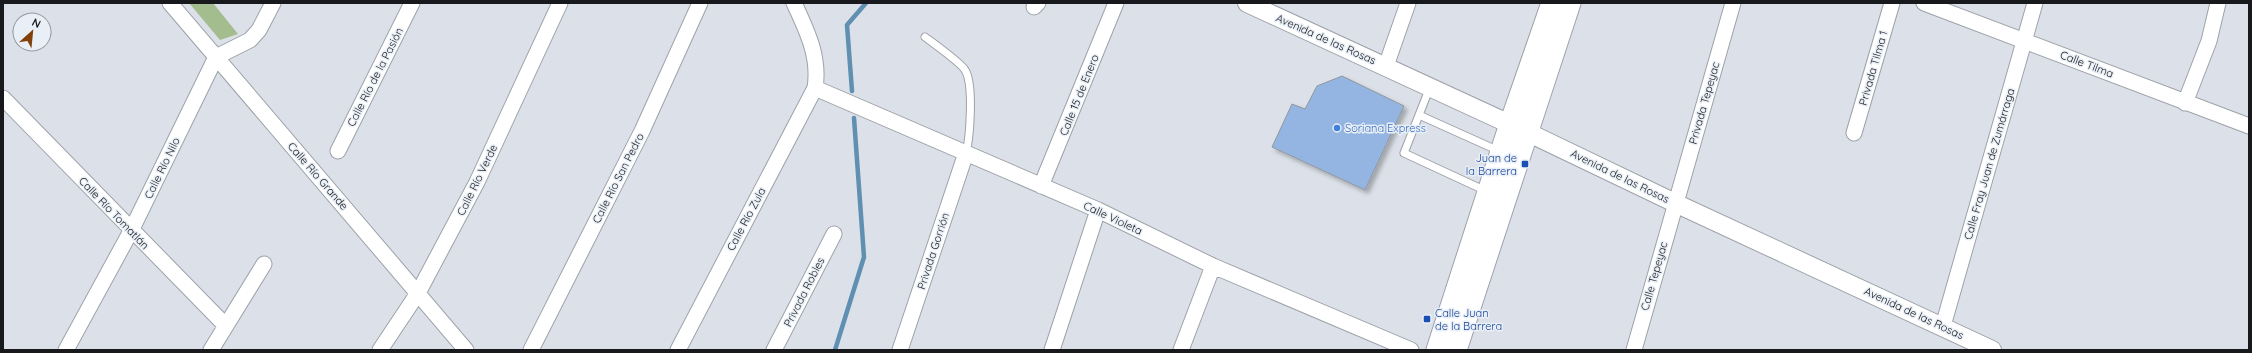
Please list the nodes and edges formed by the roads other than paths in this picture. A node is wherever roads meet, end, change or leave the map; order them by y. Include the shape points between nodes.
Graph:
1 (170, 3) edge
2 (273, 3) edge
3 (412, 3) edge
4 (560, 3) edge
5 (700, 3) edge
6 (794, 3) edge
7 (1116, 3) edge
8 (1247, 3) edge
9 (1408, 3) edge
10 (1552, 3) edge
11 (1570, 3) edge
12 (1733, 3) edge
13 (1892, 3) edge
14 (1924, 3) edge
15 (2035, 3) edge
16 (2218, 3) edge
17 (925, 37) dead end
18 (2024, 40) junction
19 (216, 57) junction
20 (1386, 66) junction
21 (1430, 87) junction
22 (815, 88) junction
23 (3, 98) edge
24 (2185, 103) junction
25 (1419, 115) junction
26 (2249, 126) edge
27 (1519, 128) junction
28 (1854, 133) dead end
29 (338, 151) dead end
30 (966, 153) junction
31 (1510, 155) junction
32 (1041, 186) junction
33 (1496, 196) junction
34 (1675, 203) junction
35 (1098, 210) junction
36 (131, 231) junction
37 (834, 234) dead end
38 (264, 264) dead end
39 (1213, 266) junction
40 (418, 293) junction
41 (226, 326) junction
42 (1943, 326) junction
43 (66, 350) edge
44 (212, 350) edge
45 (380, 350) edge
46 (466, 350) edge
47 (530, 350) edge
48 (678, 350) edge
49 (774, 350) edge
50 (900, 350) edge
51 (1052, 350) edge
52 (1181, 350) edge
53 (1411, 350) edge
54 (1437, 350) edge
55 (1456, 350) edge
56 (1634, 350) edge
57 (1992, 350) edge

1 - 19 street, Calle Río Grande
2 - 19 street via 259,30 250,40
3 - 29 street, Calle Río de la Pasión
4 - 40 street, Calle Río Verde via 477,182
5 - 47 street, Calle Río San Pedro via 642,131
6 - 22 street via 816,62
7 - 32 street, Calle 15 de Enero
8 - 20 street, Avenida de las Rosas
9 - 20 street
10 - 27 main road
11 - 27 main road
12 - 34 street, Privada Tepeyac
13 - 28 street, Privada Tilma 1
14 - 18 street, Calle Tilma
15 - 18 street, Calle Fray Juan de Zumárraga
16 - 24 street via 2209,41
17 - 30 lane via 966,70 971,95
18 - 24 street, Calle Tilma
18 - 42 street, Calle Fray Juan de Zumárraga
19 - 36 street, Calle Río Nilo
19 - 40 street, Calle Río Grande
20 - 21 street, Avenida de las Rosas
21 - 25 lane
21 - 27 street, Avenida de las Rosas
22 - 30 street, Calle Violeta
22 - 48 street, Calle Río Zula
23 - 36 street, Calle Río Tomatlán
24 - 26 street, Calle Tilma
25 - 31 lane
25 - 33 lane via 1404,153
27 - 31 main road
27 - 34 street, Avenida de las Rosas
30 - 32 street, Calle Violeta
30 - 50 street, Privada Gorrión
31 - 33 main road
32 - 35 street, Calle Violeta
33 - 54 main road
33 - 55 main road
34 - 42 street, Avenida de las Rosas
34 - 56 street, Calle Tepeyac
35 - 39 street, Calle Violeta
35 - 51 street
36 - 41 street, Calle Río Tomatlán
36 - 43 street, Calle Río Nilo
37 - 49 street, Privada Robles
38 - 41 street
39 - 52 street
39 - 53 street, Calle Violeta
40 - 45 street, Calle Río Verde
40 - 46 street, Calle Río Grande
41 - 44 street
42 - 57 street, Avenida de las Rosas

